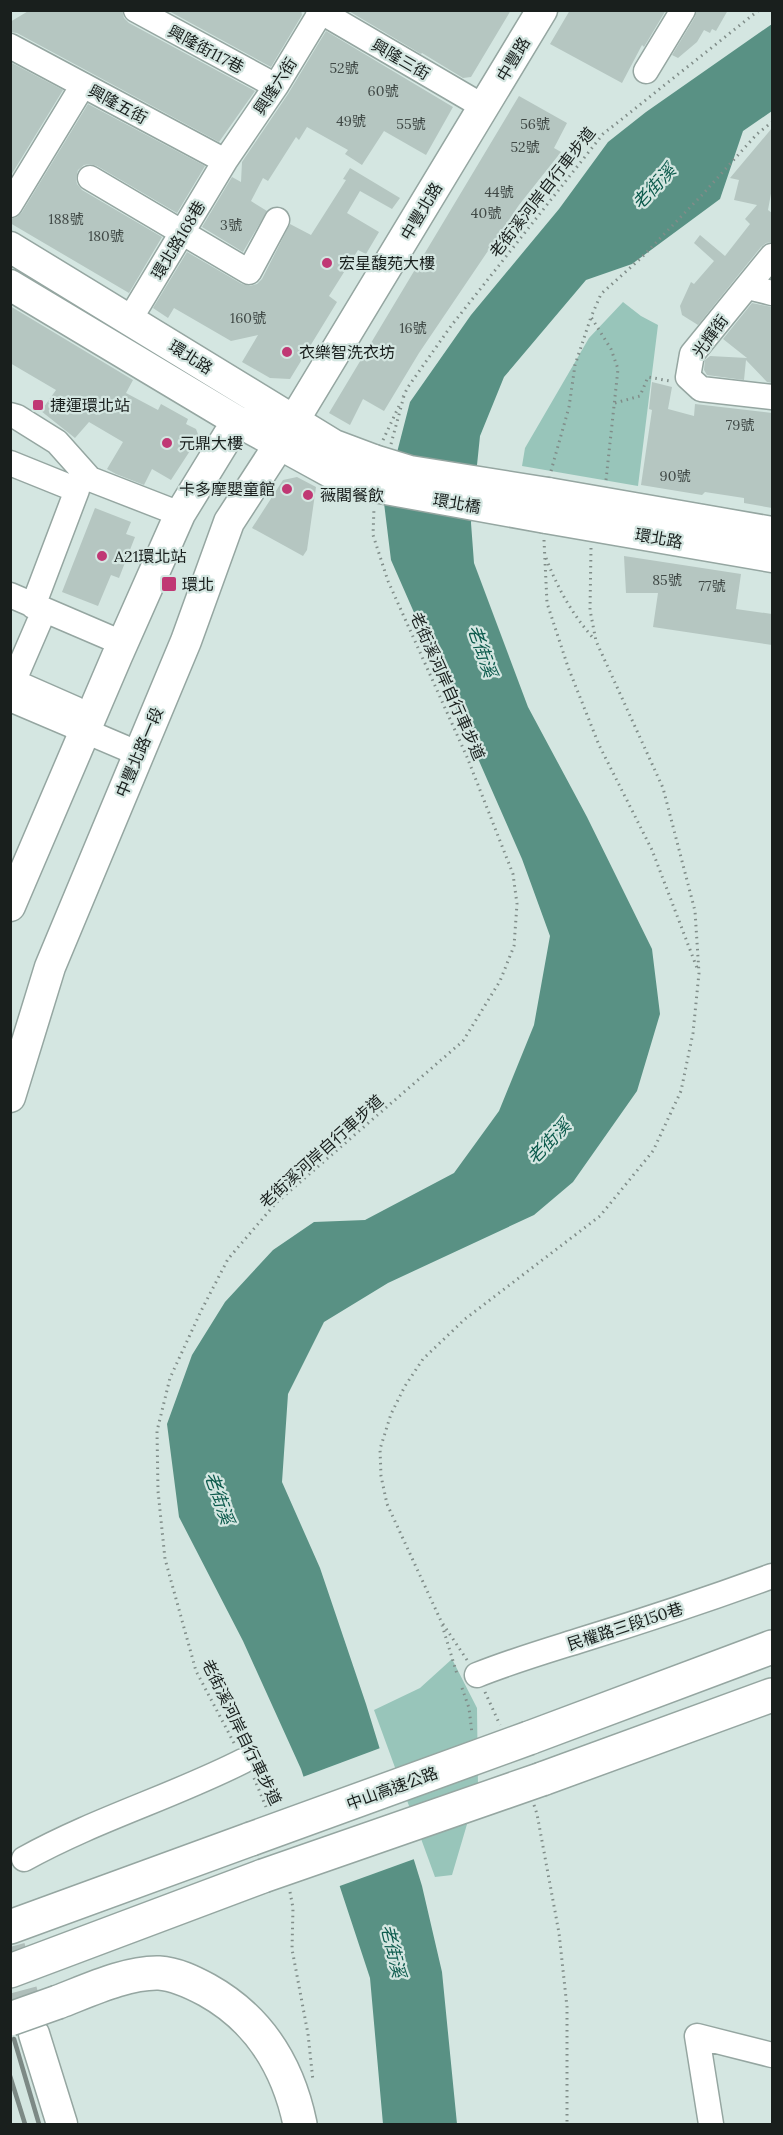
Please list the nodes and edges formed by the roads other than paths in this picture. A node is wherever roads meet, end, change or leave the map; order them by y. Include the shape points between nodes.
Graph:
1 (136, 10) edge
2 (542, 10) edge
3 (682, 10) edge
4 (320, 11) edge
5 (10, 46) edge
6 (646, 71) dead end
7 (83, 85) junction
8 (276, 86) junction
9 (484, 107) junction
10 (225, 161) junction
11 (90, 178) dead end
12 (10, 205) edge
13 (278, 220) dead end
14 (182, 234) junction
15 (10, 247) edge
16 (772, 256) edge
17 (10, 285) edge
18 (748, 286) junction
19 (772, 292) edge
20 (130, 320) junction
21 (772, 397) edge
22 (10, 415) edge
23 (237, 422) junction
24 (286, 432) junction
25 (10, 463) edge
26 (377, 474) joint
27 (547, 506) joint
28 (180, 514) junction
29 (598, 514) junction
30 (772, 532) edge
31 (772, 557) edge
32 (10, 595) edge
33 (28, 611) edge
34 (119, 650) junction
35 (13, 673) edge
36 (10, 699) edge
37 (85, 729) junction
38 (138, 753) junction
39 (10, 906) edge
40 (10, 1096) edge
41 (772, 1576) edge
42 (772, 1636) edge
43 (772, 1647) edge
44 (466, 1680) road end
45 (650, 1692) junction
46 (769, 1696) edge
47 (243, 1761) road end
48 (24, 1859) dead end
49 (10, 1927) edge
50 (10, 1971) edge
51 (22, 2026) edge
52 (772, 2055) edge
53 (303, 2106) edge
54 (62, 2124) edge
55 (711, 2124) edge

1 - 8 lane, 興隆街117巷
2 - 9 main road, 中豐路
3 - 6 lane
4 - 8 lane, 興隆六街
4 - 9 lane, 興隆三街
5 - 7 lane, 興隆五街
7 - 10 lane, 興隆五街
7 - 12 lane
8 - 10 lane, 興隆六街
9 - 24 main road, 中豐北路
10 - 14 lane, 環北路168巷
11 - 14 lane
13 - 14 lane via 249,272
14 - 20 lane, 環北路168巷
15 - 20 main road, 環北路
16 - 18 lane, 光輝街
17 - 23 main road, 環北路
18 - 19 lane
18 - 21 lane, 光輝街 via 692,354 688,377 701,389
20 - 24 main road, 環北路
22 - 28 lane via 57,442 90,479
23 - 24 main road
23 - 28 main road
24 - 26 main road, 環北路 via 332,473
24 - 38 main road, 中豐北路一段 via 229,522 186,641
25 - 33 lane via 77,490
26 - 27 main road, 環北橋, bridge
27 - 29 main road, 環北路
28 - 34 main road
29 - 30 main road, 環北路
29 - 31 main road, 環北路
32 - 33 lane
33 - 34 lane
33 - 35 lane
34 - 37 main road
35 - 37 lane via 76,709
36 - 37 lane
37 - 38 lane
37 - 39 main road
38 - 40 main road, 中豐北路一段 via 50,967
41 - 44 lane, 民權路三段150巷 via 521,1657
42 - 45 highway
43 - 45 highway, 中山高速公路
45 - 49 highway, 中山高速公路, bridge via 515,1733 251,1839
46 - 50 highway, bridge via 535,1797
47 - 48 lane
51 - 53 highway, bridge via 57,2002 95,1988 159,1973 176,1976 228,2001 262,2035
51 - 54 main road
52 - 55 lane via 697,2036

